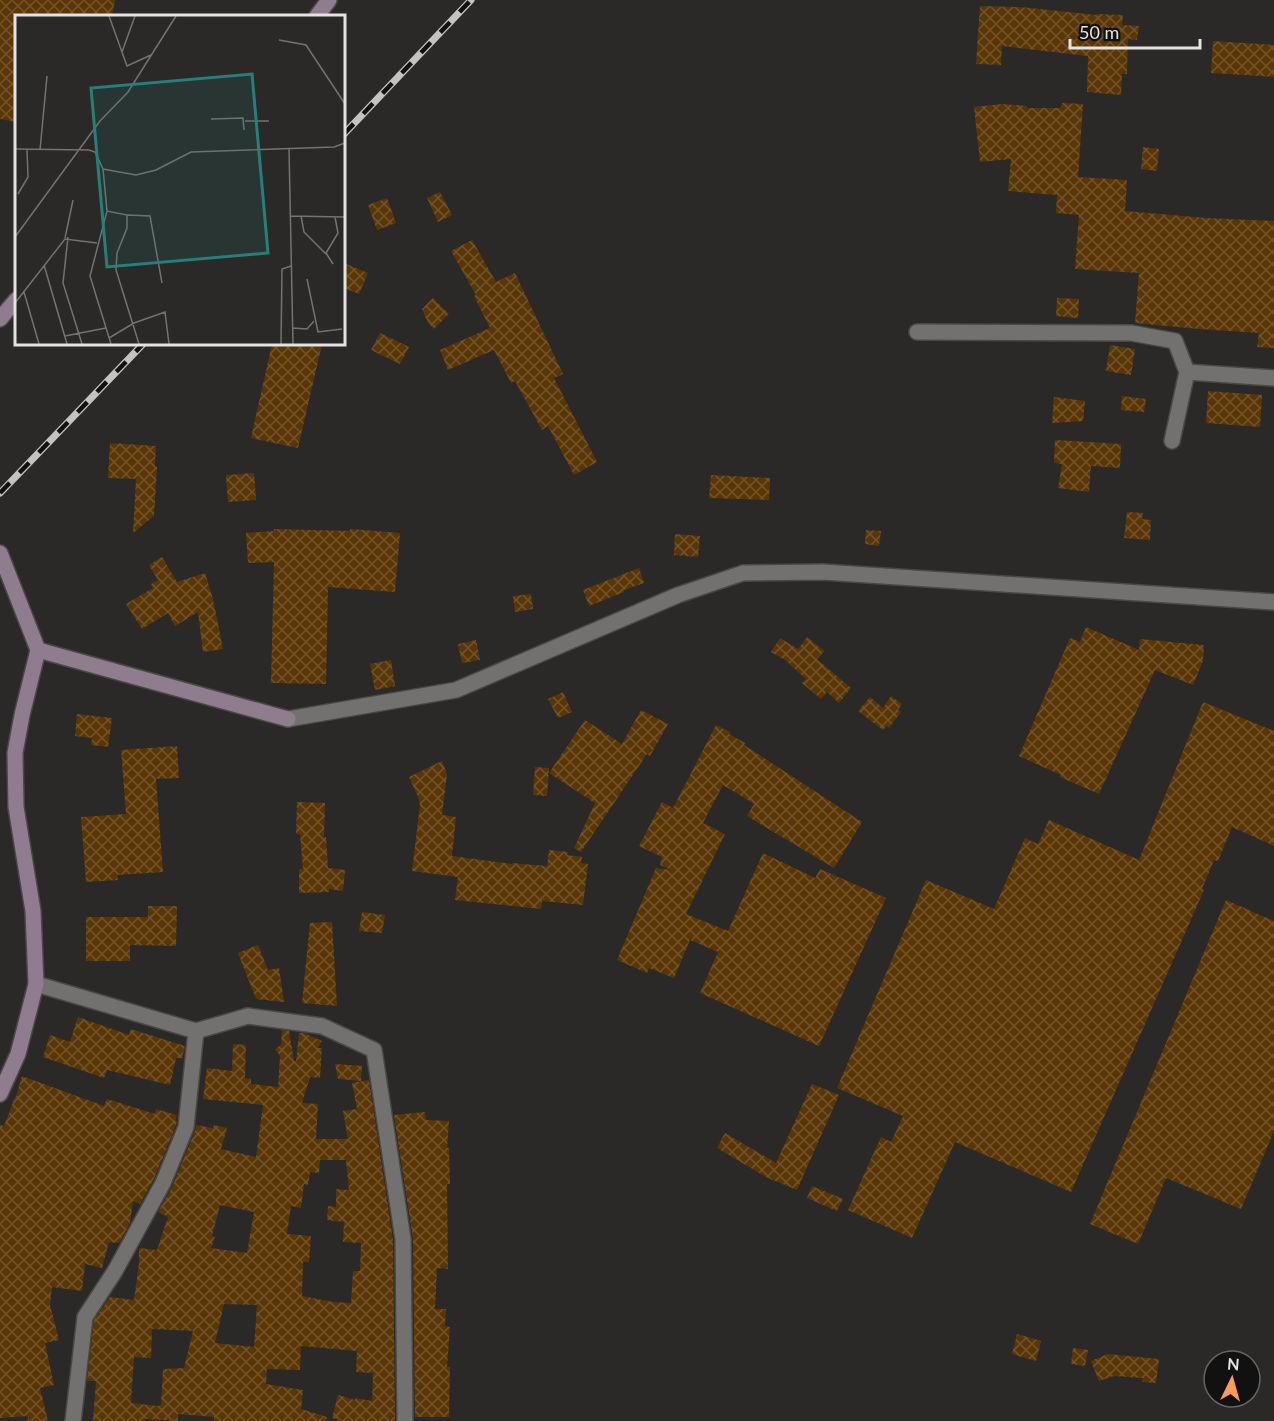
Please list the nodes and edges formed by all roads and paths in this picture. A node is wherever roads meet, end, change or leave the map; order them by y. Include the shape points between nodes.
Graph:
1 (329, 0) edge
2 (318, 15) edge
3 (15, 301) edge
4 (0, 319) edge
5 (917, 332) dead end
6 (1187, 372) junction
7 (1274, 378) edge
8 (1172, 441) dead end
9 (0, 553) edge
10 (1274, 602) edge
11 (38, 650) junction
12 (36, 984) junction
13 (196, 1031) junction
14 (0, 1094) edge
15 (73, 1421) edge
16 (405, 1421) edge

1 - 2 street
3 - 4 street
5 - 6 street via 1131,333 1175,341
6 - 7 street
6 - 8 street
9 - 11 street
10 - 11 street via 823,572 742,573 678,595 456,690 288,719
11 - 12 street via 15,753 16,807 33,911
12 - 13 street
12 - 14 street via 18,1054
13 - 15 street via 186,1127 163,1183 116,1271 85,1317
13 - 16 street via 248,1016 321,1026 374,1050 403,1239

